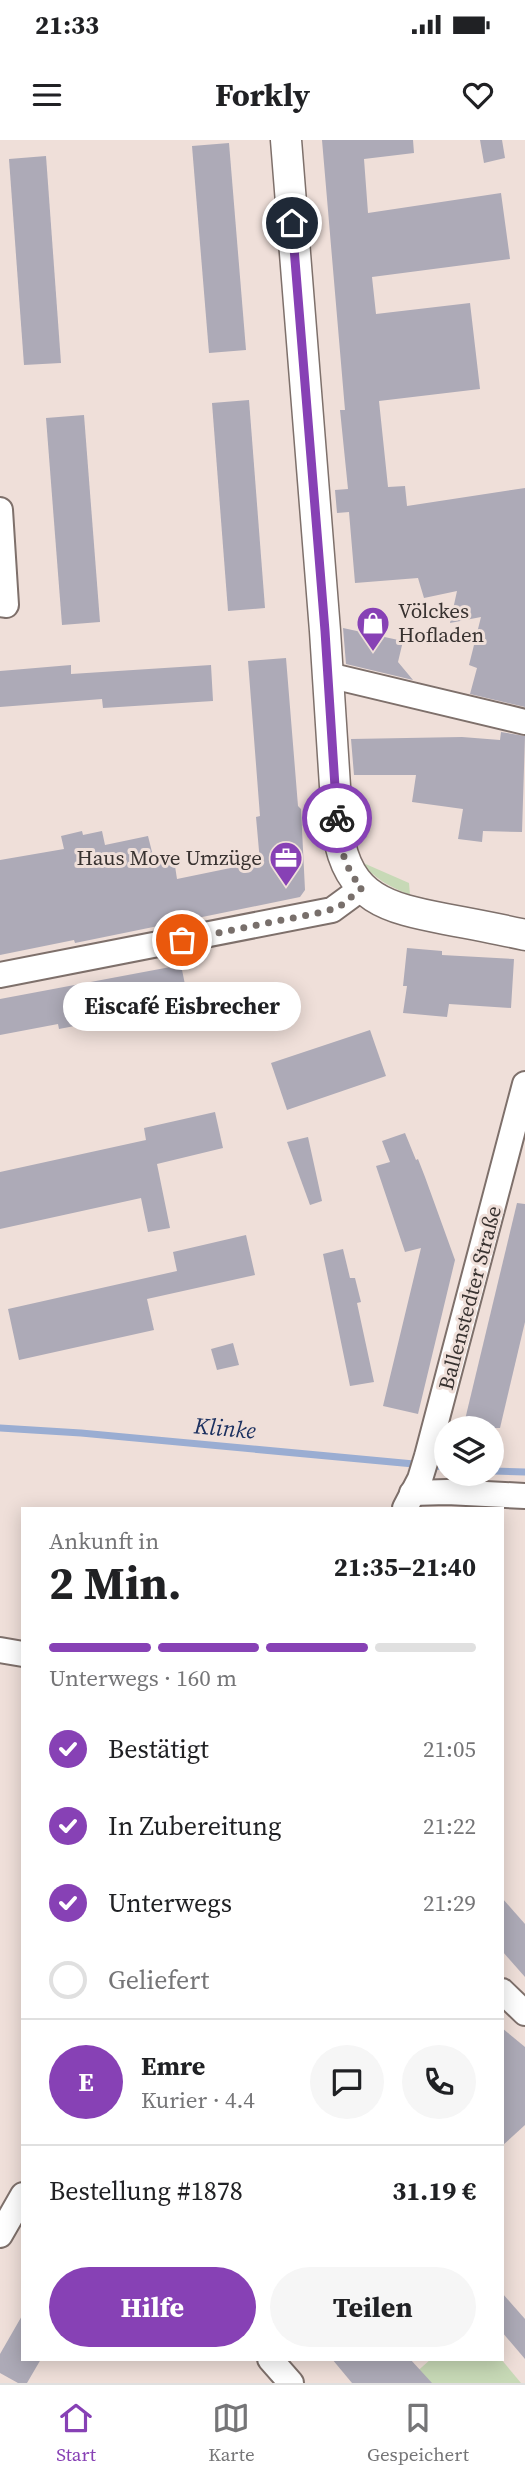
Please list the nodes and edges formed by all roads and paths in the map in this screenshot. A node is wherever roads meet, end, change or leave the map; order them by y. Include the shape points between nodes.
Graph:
1 (285, 140) edge
2 (0, 510) edge
3 (0, 604) edge
4 (328, 675) junction
5 (525, 722) edge
6 (362, 888) junction
7 (524, 929) edge
8 (0, 975) edge
9 (525, 1083) edge
10 (416, 1484) edge
11 (525, 1496) edge
12 (0, 1650) edge
13 (21, 1654) edge
14 (504, 1993) edge
15 (525, 2013) edge
16 (21, 2198) edge
17 (0, 2235) edge
18 (272, 2361) edge
19 (291, 2383) edge

1 - 4 street
2 - 3 street via 6,605
4 - 5 street
4 - 6 street via 338,833 349,870
6 - 7 street via 400,911
6 - 8 street via 332,910
9 - 10 street, Ballenstedter Straße
10 - 11 street via 447,1492
12 - 13 street
14 - 15 street
16 - 17 street
18 - 19 street

